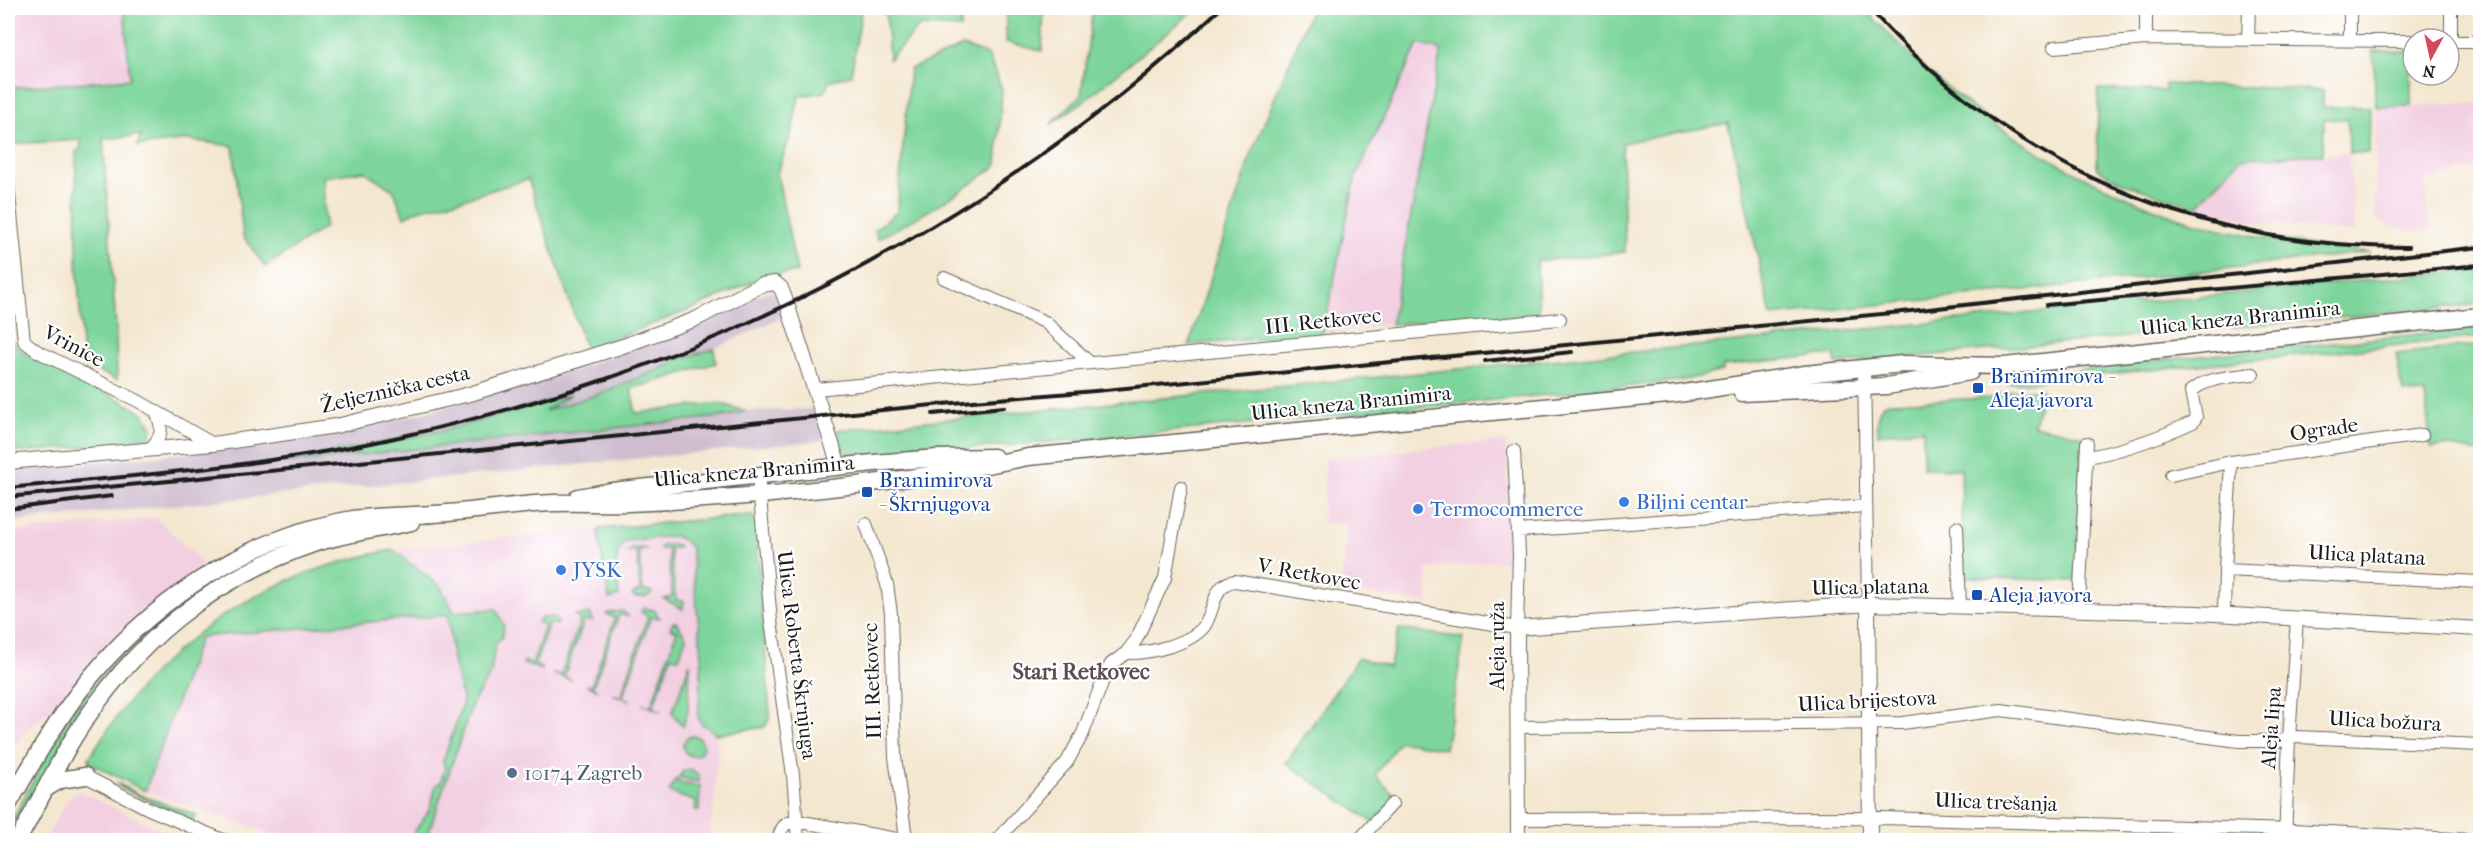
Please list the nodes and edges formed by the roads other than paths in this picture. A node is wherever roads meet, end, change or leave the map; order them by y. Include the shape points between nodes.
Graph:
1 (2146, 8) edge
2 (2249, 8) edge
3 (2350, 8) edge
4 (2451, 8) edge
5 (2450, 27) edge
6 (2146, 39) junction
7 (2248, 40) junction
8 (2350, 40) junction
9 (2401, 41) edge
10 (2461, 42) edge
11 (2481, 42) edge
12 (2054, 47) dead end
13 (8, 185) edge
14 (944, 278) dead end
15 (2481, 316) edge
16 (1560, 319) dead end
17 (1090, 363) junction
18 (2004, 366) junction
19 (1864, 368) junction
20 (2253, 374) dead end
21 (1864, 388) junction
22 (816, 389) junction
23 (1678, 394) junction
24 (156, 412) junction
25 (2422, 435) dead end
26 (2087, 443) dead end
27 (213, 444) junction
28 (149, 450) junction
29 (1514, 451) dead end
30 (1028, 457) junction
31 (2087, 457) junction
32 (8, 462) edge
33 (2231, 462) junction
34 (839, 466) junction
35 (758, 474) junction
36 (2171, 475) dead end
37 (1181, 487) dead end
38 (760, 494) junction
39 (554, 503) junction
40 (1866, 506) junction
41 (431, 515) junction
42 (866, 524) dead end
43 (1958, 527) dead end
44 (1518, 531) junction
45 (2225, 570) junction
46 (2481, 582) edge
47 (1868, 604) junction
48 (1960, 607) junction
49 (2079, 609) junction
50 (2224, 615) junction
51 (2297, 618) junction
52 (1517, 628) junction
53 (2481, 629) edge
54 (1126, 653) junction
55 (1868, 723) junction
56 (1518, 727) junction
57 (73, 738) junction
58 (2289, 739) junction
59 (2481, 745) edge
60 (85, 776) junction
61 (45, 791) junction
62 (1392, 804) dead end
63 (8, 805) edge
64 (1870, 818) junction
65 (1518, 819) junction
66 (797, 821) junction
67 (2285, 835) edge
68 (18, 840) edge
69 (223, 840) edge
70 (778, 840) edge
71 (798, 840) edge
72 (903, 840) edge
73 (997, 840) edge
74 (1359, 840) edge
75 (1518, 840) edge
76 (1870, 840) edge
77 (2473, 840) edge

1 - 6 street
2 - 7 street
3 - 8 street
4 - 5 street
6 - 7 street
6 - 12 street
7 - 8 street
8 - 9 street
10 - 11 street
13 - 24 street, Vrinice via 24,341
14 - 17 street via 1045,322
15 - 18 main road, Ulica kneza Branimira
16 - 17 street, III. Retkovec
17 - 22 street, III. Retkovec
18 - 19 main road, Ulica kneza Branimira via 1903,364
18 - 21 main road, Ulica kneza Branimira
19 - 21 street
19 - 23 main road, Ulica kneza Branimira
20 - 31 street via 2197,386 2191,392 2196,417 2193,422 2117,452
21 - 23 main road, Ulica kneza Branimira
21 - 40 street
22 - 27 street, Željeznička cesta via 784,296 775,283 761,285 667,330 470,394 336,426
22 - 34 street
23 - 30 main road, Ulica kneza Branimira
24 - 27 street, Vrinice
24 - 28 street via 162,430
25 - 33 street, Ograde
26 - 31 street
27 - 28 street, Željeznička cesta
28 - 32 street, Željeznička cesta
29 - 44 street, Aleja ruža
30 - 34 main road, Ulica kneza Branimira via 938,458
30 - 38 main road, Ulica kneza Branimira via 938,474
31 - 49 street
33 - 36 street, Ograde
33 - 45 street
34 - 35 main road, Ulica kneza Branimira
35 - 38 street, Ulica Roberta Škrnjuga
35 - 39 main road, Ulica kneza Branimira via 612,491
37 - 54 street via 1165,578
38 - 39 main road, Ulica kneza Branimira via 635,503
38 - 66 street, Ulica Roberta Škrnjuga via 771,621
39 - 41 main road, Ulica kneza Branimira
40 - 44 street
40 - 47 street
41 - 57 main road, Ulica kneza Branimira via 287,554 200,599 163,628 125,666
41 - 63 main road, Ulica kneza Branimira via 375,516 314,528 236,559 200,580 160,608 114,651 78,693
42 - 72 street, III. Retkovec via 887,584 891,614 895,757
43 - 48 street
44 - 52 street, Aleja ruža
45 - 46 street, Ulica platana
45 - 50 street
47 - 48 street, Ulica platana
47 - 52 street, Ulica platana
47 - 55 street
48 - 49 street, Ulica platana
49 - 50 street, Ulica platana
50 - 51 street, Ulica platana
51 - 53 street, Ulica platana
51 - 58 street, Aleja lipa
52 - 54 street, V. Retkovec via 1235,581 1220,588 1205,624 1189,638 1152,652
52 - 56 street, Aleja ruža
54 - 73 street via 1111,664 1105,675 1067,762
55 - 56 street, Ulica brijestova
55 - 58 street, Ulica brijestova via 1919,722 2008,710 2239,741
55 - 64 street
56 - 65 street, Aleja ruža
57 - 60 main road via 74,758
57 - 61 main road, Ulica kneza Branimira
58 - 59 street, Ulica božura
58 - 67 street, Aleja lipa
60 - 61 main road via 60,780
60 - 69 street
61 - 68 main road, Ulica kneza Branimira
62 - 74 street
64 - 65 street, Ulica trešanja
64 - 67 street, Ulica trešanja
64 - 76 street
65 - 75 street, Aleja ruža
66 - 70 street via 783,825
66 - 71 street, Ulica Roberta Škrnjuga
66 - 72 street
67 - 77 street, Ulica trešanja

